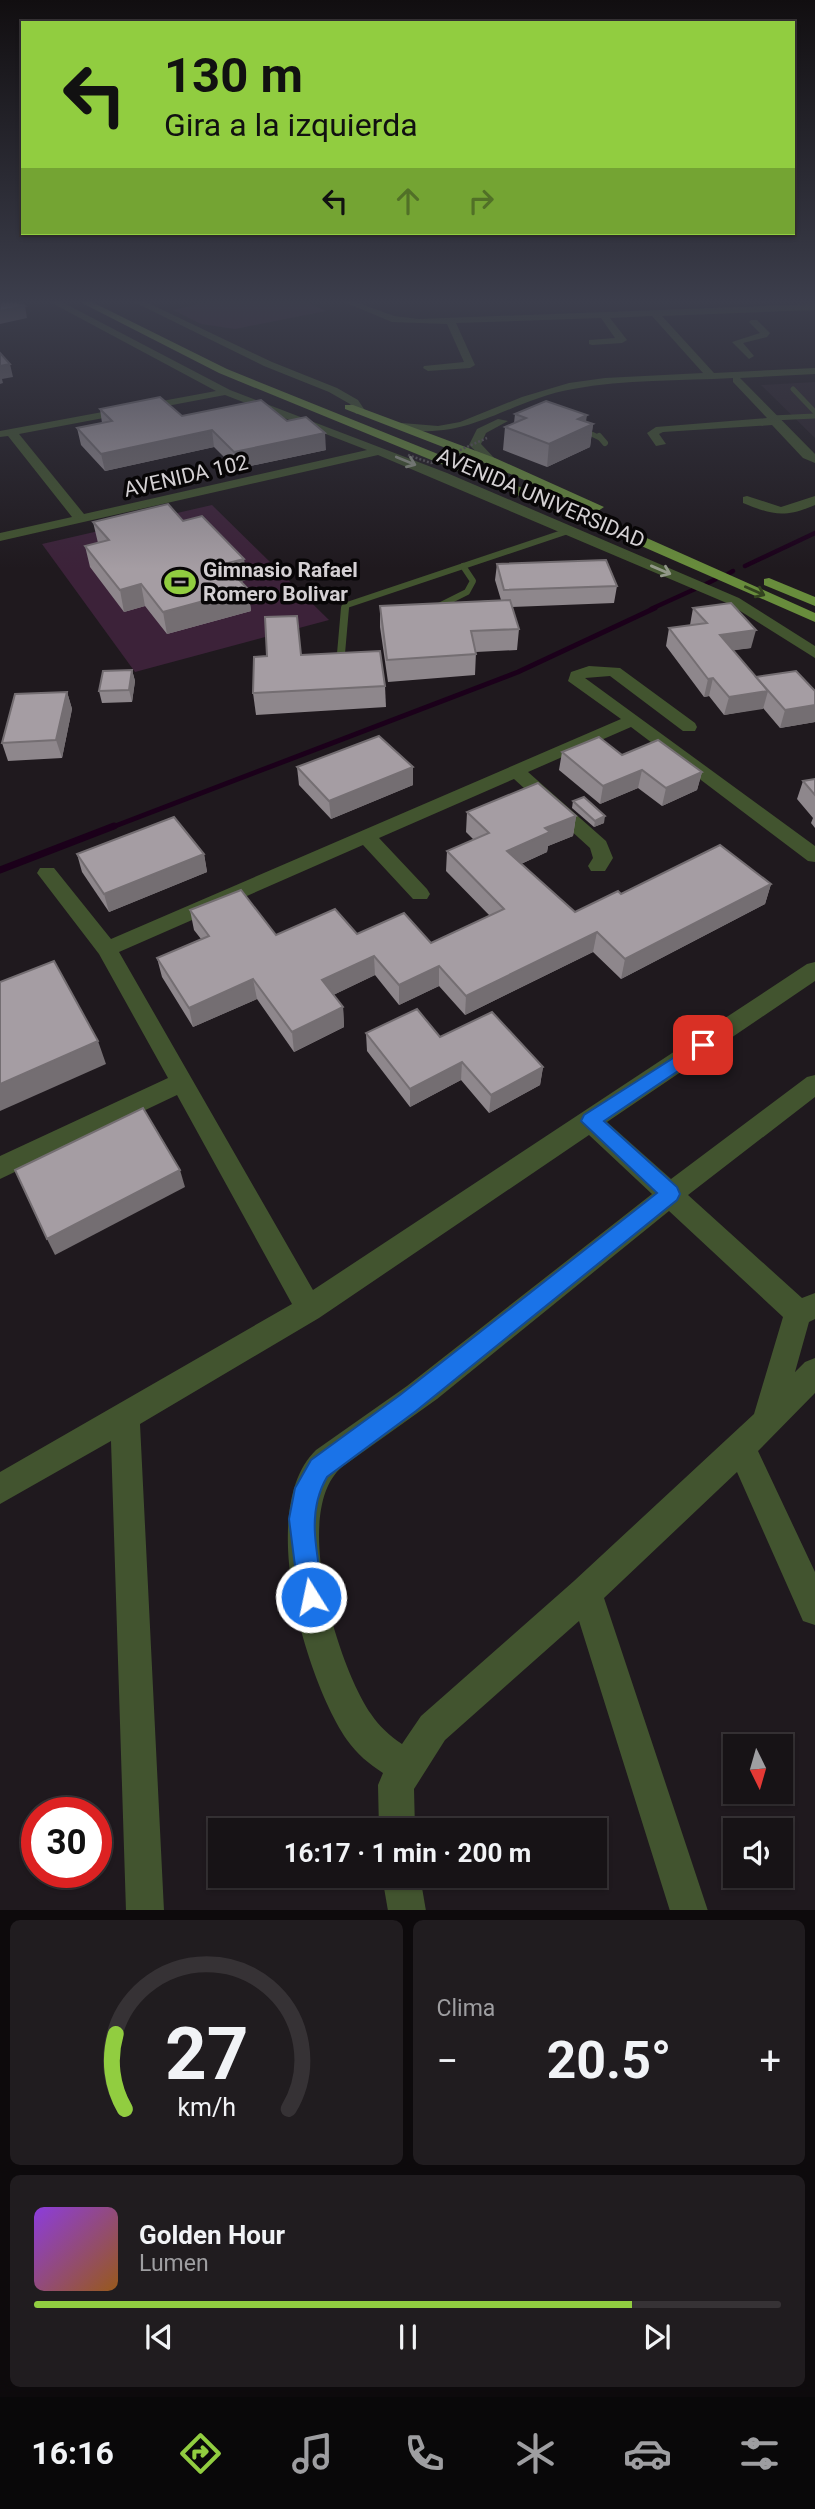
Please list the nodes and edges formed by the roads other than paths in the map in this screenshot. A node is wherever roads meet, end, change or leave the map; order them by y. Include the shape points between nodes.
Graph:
1 (272, 391) edge
2 (308, 391) edge
3 (335, 391) edge
4 (552, 391) edge
5 (579, 391) edge
6 (747, 391) edge
7 (795, 391) edge
8 (226, 392) joint
9 (360, 412) junction
10 (815, 414) edge
11 (774, 420) junction
12 (569, 424) edge
13 (401, 426) junction
14 (6, 433) edge
15 (605, 443) dead end
16 (660, 444) dead end
17 (381, 451) junction
18 (815, 459) edge
19 (491, 461) junction
20 (443, 476) junction
21 (500, 482) junction
22 (747, 500) dead end
23 (815, 500) edge
24 (615, 515) dead end
25 (81, 519) junction
26 (568, 531) junction
27 (0, 537) edge
28 (463, 566) junction
29 (753, 575) dead end
30 (815, 602) edge
31 (420, 613) edge
32 (815, 618) edge
33 (815, 653) edge
34 (340, 667) edge
35 (633, 720) junction
36 (689, 727) dead end
37 (517, 772) junction
38 (366, 836) junction
39 (815, 856) edge
40 (598, 866) dead end
41 (47, 873) dead end
42 (420, 894) dead end
43 (107, 948) junction
44 (815, 970) edge
45 (180, 1083) junction
46 (815, 1084) edge
47 (590, 1121) junction
48 (0, 1168) edge
49 (670, 1194) junction
50 (309, 1309) junction
51 (806, 1310) edge
52 (815, 1372) edge
53 (125, 1416) junction
54 (765, 1424) junction
55 (741, 1447) junction
56 (0, 1489) edge
57 (586, 1593) junction
58 (815, 1609) edge
59 (407, 1767) junction
60 (397, 1818) edge
61 (403, 1888) edge
62 (145, 1910) edge
63 (407, 1910) edge
64 (690, 1910) edge

1 - 21 main road, AVENIDA UNIVERSIDAD
2 - 9 main road, AVENIDA UNIVERSIDAD
3 - 9 street, AVENIDA UNIVERSIDAD via 354,402
4 - 13 street via 463,425 438,429
5 - 19 street via 481,431 475,445
6 - 11 street
7 - 10 lane
8 - 14 street
8 - 17 street, AVENIDA UNIVERSIDAD
9 - 13 main road, AVENIDA UNIVERSIDAD
10 - 11 lane
11 - 16 street via 660,429 653,433
11 - 18 street
12 - 15 lane
13 - 19 main road, AVENIDA UNIVERSIDAD
14 - 25 street
17 -> 20 street, AVENIDA UNIVERSIDAD
17 - 25 street, AVENIDA 102
19 - 24 main road, AVENIDA UNIVERSIDAD
20 - 21 street
20 - 26 street, AVENIDA UNIVERSIDAD
21 -> 32 main road, AVENIDA UNIVERSIDAD
22 - 23 street via 787,513
25 - 27 street, AVENIDA 102
26 - 28 lane
26 -> 33 street, AVENIDA UNIVERSIDAD via 734,601
28 - 31 lane via 473,581 467,592
28 - 34 lane via 347,605
29 - 30 main road
35 - 36 street via 576,681 577,675 614,671
35 - 37 street
35 - 39 street
37 - 38 street
37 - 40 street via 599,845 603,858
38 - 42 street
38 - 43 street
41 - 43 street
43 - 45 street
44 - 47 street
45 - 48 street
45 - 50 street
46 - 49 street
47 - 49 street
47 - 50 street
49 - 51 street
49 - 59 street via 319,1469 307,1488 301,1519 306,1573 332,1670 357,1725 379,1750
50 - 53 street
51 - 54 street
52 - 54 street
53 - 56 street
53 - 62 street
54 - 55 street
55 - 57 street
55 - 58 street
57 - 59 street via 433,1728
57 - 64 street
59 - 60 street via 396,1784
61 - 63 street

